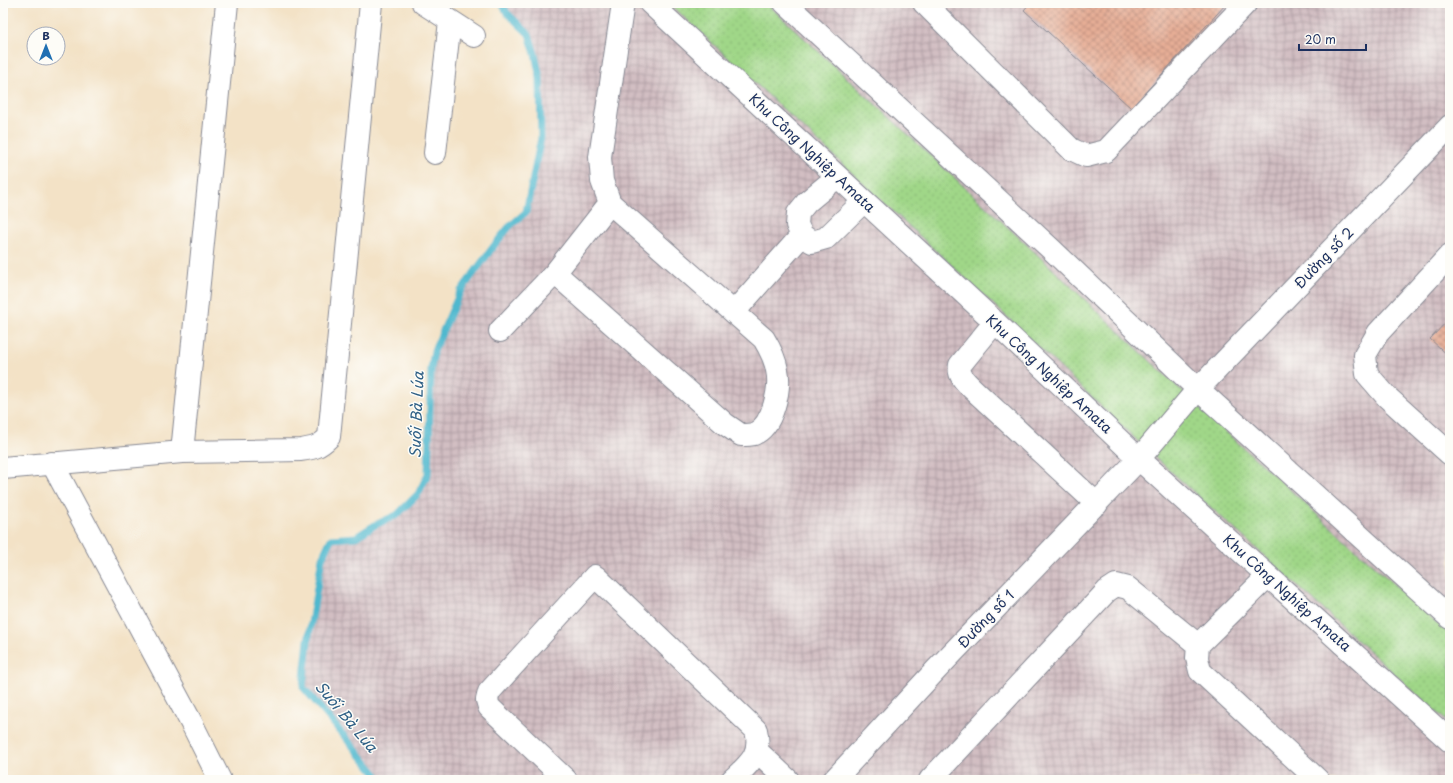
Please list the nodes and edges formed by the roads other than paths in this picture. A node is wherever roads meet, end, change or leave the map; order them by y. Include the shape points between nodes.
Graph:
1 (227, 3) edge
2 (372, 3) edge
3 (423, 3) edge
4 (623, 3) edge
5 (650, 3) edge
6 (785, 3) edge
7 (924, 3) edge
8 (1246, 3) edge
9 (450, 20) junction
10 (474, 36) dead end
11 (1450, 126) edge
12 (435, 153) dead end
13 (837, 177) junction
14 (864, 201) junction
15 (610, 204) junction
16 (802, 235) junction
17 (1450, 255) edge
18 (555, 273) junction
19 (734, 312) junction
20 (995, 322) junction
21 (500, 331) dead end
22 (1198, 389) junction
23 (182, 452) junction
24 (1450, 454) edge
25 (1139, 459) junction
26 (52, 463) junction
27 (3, 468) edge
28 (1097, 504) junction
29 (1268, 576) junction
30 (1450, 618) edge
31 (1198, 645) junction
32 (1450, 741) edge
33 (757, 751) junction
34 (220, 780) edge
35 (566, 780) edge
36 (732, 780) edge
37 (788, 780) edge
38 (834, 780) edge
39 (930, 780) edge
40 (1318, 780) edge

1 - 23 street
2 - 23 street via 329,437 315,448 300,450
3 - 9 street
4 - 15 street via 600,157 602,181
5 - 13 street, Khu Công Nghiệp Amata
6 - 22 street
7 - 8 street via 1071,149 1086,156 1106,151
9 - 10 street
9 - 12 street
11 - 22 street, Đường số 2
13 - 14 street, Khu Công Nghiệp Amata
13 - 16 street via 798,213 797,225
14 - 16 street via 826,238 812,242
14 - 20 street, Khu Công Nghiệp Amata
15 - 18 street
15 - 19 street
16 - 19 street
17 - 24 street via 1378,334 1365,355 1367,374 1372,380 1387,397
18 - 19 street via 725,424 741,435 753,434 760,430 773,412 778,392 778,372 774,357 764,339
18 - 21 street
20 - 25 street, Khu Công Nghiệp Amata
20 - 28 street via 960,365 960,375
22 - 25 street, Đường số 2
22 - 30 street
23 - 26 street
25 - 28 street, Đường số 1
25 - 29 street, Khu Công Nghiệp Amata
26 - 27 street
26 - 34 street
28 - 38 street, Đường số 1 via 936,670
29 - 31 street
29 - 32 street, Khu Công Nghiệp Amata
31 - 39 street via 1128,588 1116,585 1106,591
31 - 40 street via 1200,671
33 - 35 street via 759,741 756,730 596,576 489,692 487,700 489,707
33 - 36 street via 748,765
33 - 37 street

